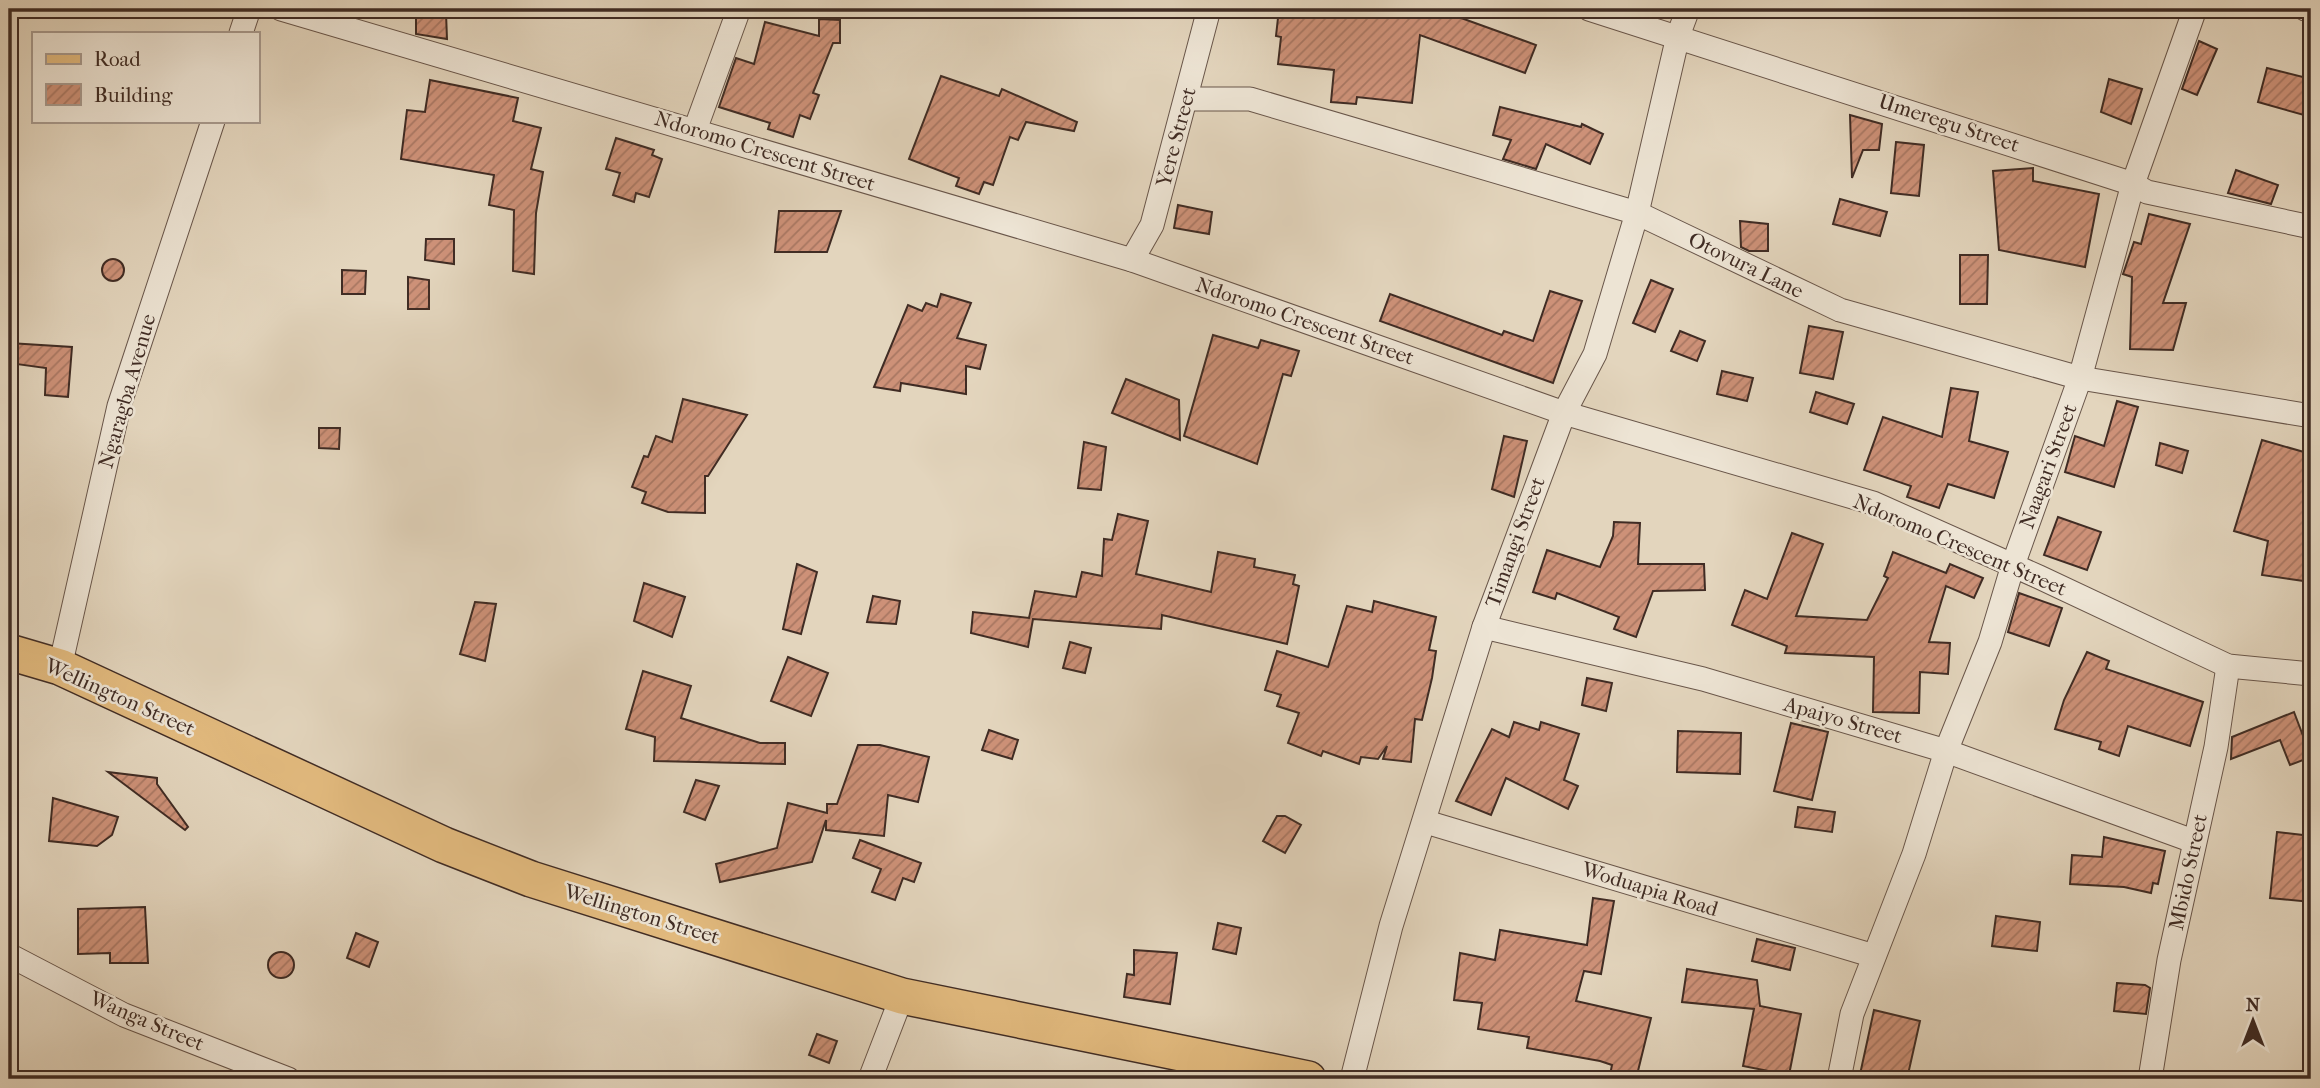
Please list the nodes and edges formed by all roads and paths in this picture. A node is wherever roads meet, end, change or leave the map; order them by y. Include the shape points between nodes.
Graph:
1 (249, 9) edge
2 (281, 9) edge
3 (739, 9) edge
4 (1209, 9) edge
5 (1589, 9) edge
6 (1688, 9) edge
7 (2195, 9) edge
8 (2305, 9) edge
9 (2311, 10) edge
10 (241, 32) edge
11 (1678, 36) junction
12 (1187, 99) junction
13 (212, 122) edge
14 (695, 130) junction
15 (2133, 184) junction
16 (1636, 213) junction
17 (2311, 226) edge
18 (1132, 261) junction
19 (2080, 378) junction
20 (1563, 413) junction
21 (2311, 415) edge
22 (2013, 565) junction
23 (1484, 627) junction
24 (9, 652) edge
25 (2228, 666) junction
26 (60, 667) junction
27 (2311, 674) edge
28 (1947, 751) junction
29 (1426, 822) junction
30 (2193, 841) junction
31 (9, 955) edge
32 (1874, 956) junction
33 (902, 996) junction
34 (288, 1079) edge
35 (870, 1079) edge
36 (1308, 1079) edge
37 (1352, 1079) edge
38 (1839, 1079) edge
39 (2150, 1079) edge

1 - 10 street
2 - 14 street, Ndoromo Crescent Street
3 - 14 street
4 - 12 street, Yere Street
5 - 11 street, Umeregu Street
6 - 11 street, Timangi Street
7 - 15 street, Naagari Street
8 - 9 street
11 - 15 street, Umeregu Street
11 - 16 street, Timangi Street
12 - 16 street, Otovura Lane via 1250,99
12 - 18 street, Yere Street via 1152,225
13 - 26 street, Ngaragba Avenue via 119,406
14 - 18 street, Ndoromo Crescent Street
15 - 17 street, Umeregu Street via 2147,192
15 - 19 street, Naagari Street
16 - 19 street, Otovura Lane via 1840,310
16 - 20 street, Timangi Street via 1595,354
18 - 20 street, Ndoromo Crescent Street
19 - 21 street, Otovura Lane
19 - 22 street, Naagari Street
20 - 22 street, Ndoromo Crescent Street via 1872,503
20 - 23 street, Timangi Street
22 - 25 street, Ndoromo Crescent Street
22 - 28 street, Naagari Street via 1990,642
23 - 28 street, Apaiyo Street via 1703,679
23 - 29 street, Timangi Street
24 - 26 main road, Wellington Street
25 - 27 street, Ndoromo Crescent Street
25 - 30 street, Mbido Street via 2216,747
26 - 33 main road, Wellington Street via 443,845 531,879
28 - 30 street, Apaiyo Street
28 - 32 street, Naagari Street
29 - 32 street, Woduapia Road
29 - 37 street, Timangi Street via 1391,926
30 - 39 street, Mbido Street
31 - 34 street, Wanga Street via 124,1015
32 - 38 street, Naagari Street via 1852,1014
33 - 35 street
33 - 36 main road, Wellington Street

